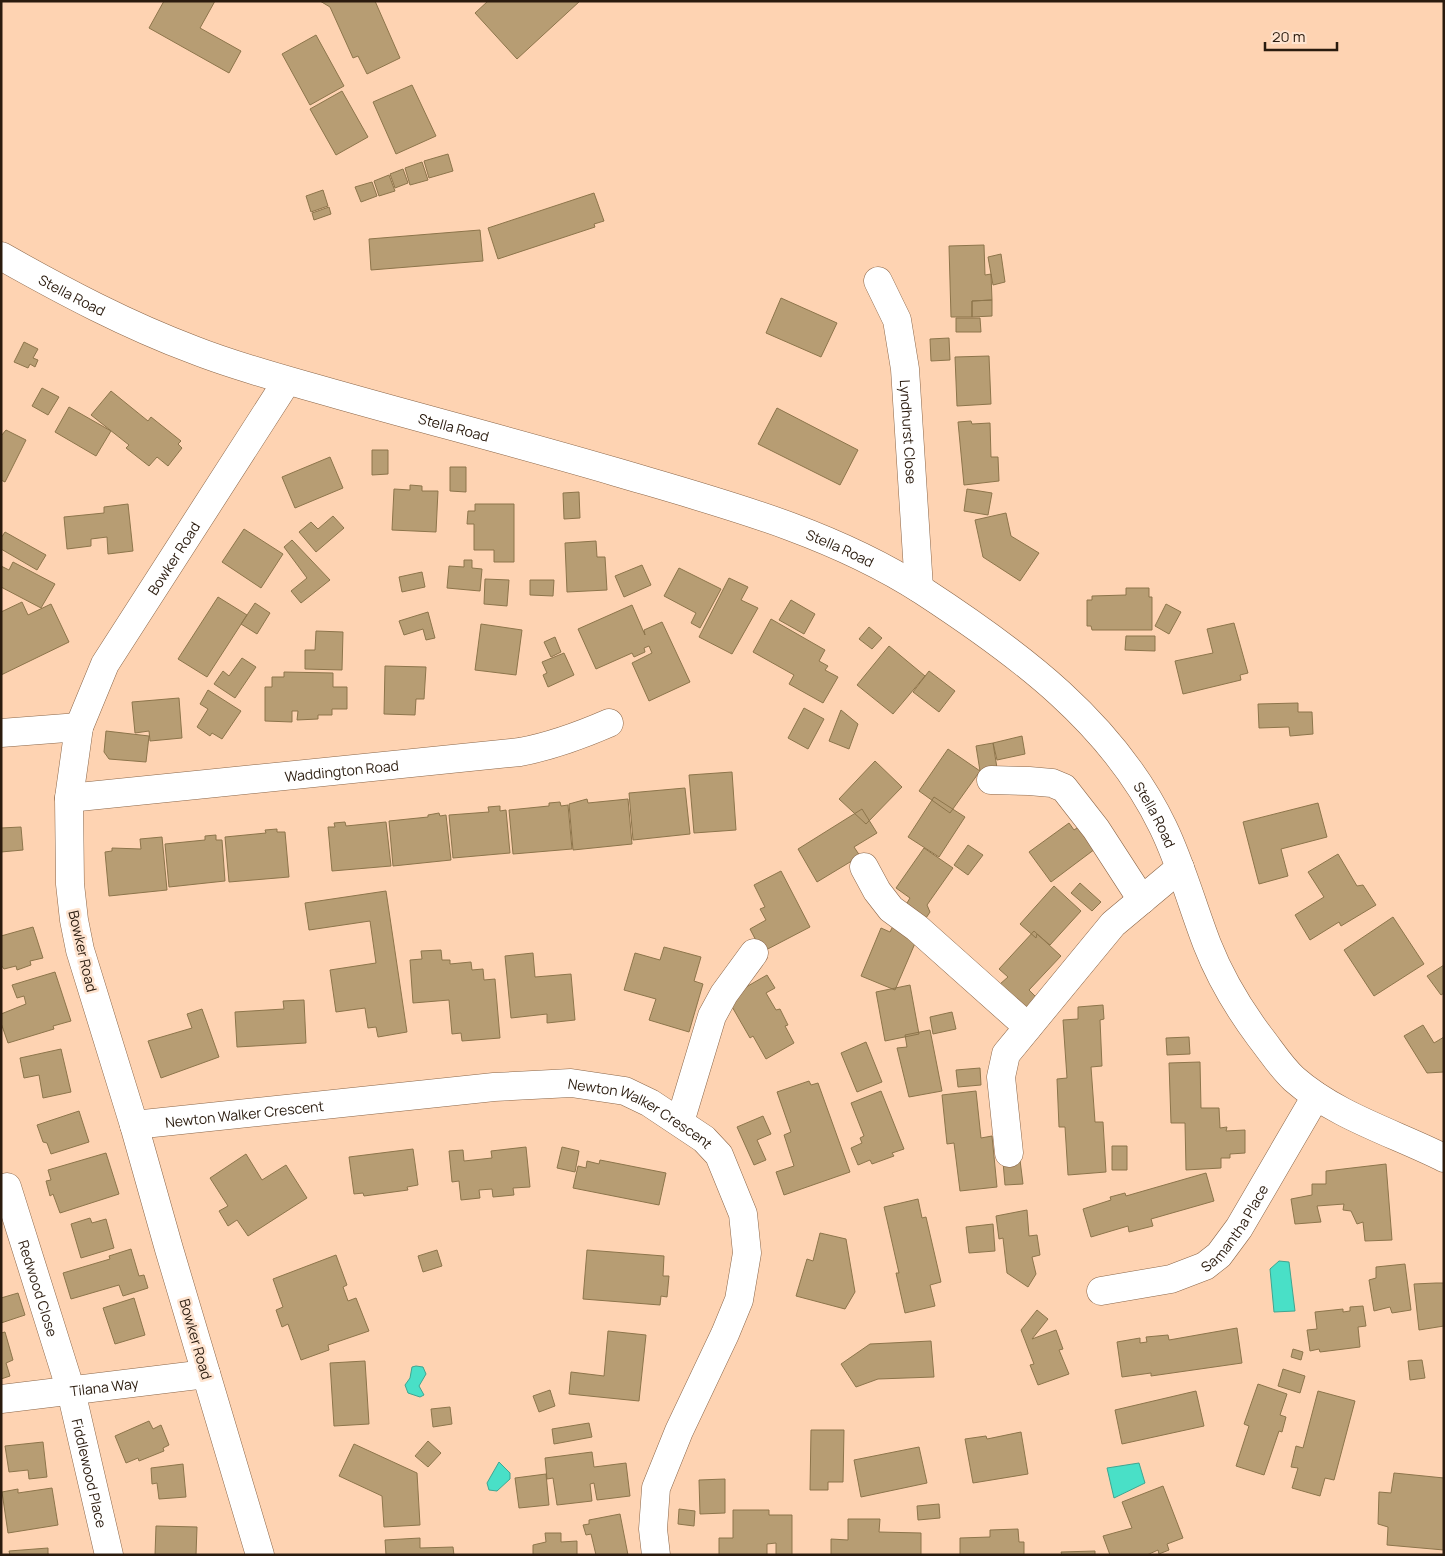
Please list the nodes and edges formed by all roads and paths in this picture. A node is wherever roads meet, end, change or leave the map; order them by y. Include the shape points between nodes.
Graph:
1 (1, 256) edge
2 (878, 281) dead end
3 (286, 381) junction
4 (919, 588) junction
5 (609, 723) dead end
6 (79, 727) junction
7 (1, 733) edge
8 (991, 780) dead end
9 (69, 798) junction
10 (864, 867) dead end
11 (1180, 868) junction
12 (1142, 900) junction
13 (754, 953) dead end
14 (1028, 1027) junction
15 (1316, 1096) junction
16 (680, 1122) junction
17 (134, 1125) junction
18 (1009, 1153) dead end
19 (1444, 1158) edge
20 (7, 1187) dead end
21 (1101, 1291) dead end
22 (206, 1374) junction
23 (71, 1391) junction
24 (1, 1399) edge
25 (109, 1555) edge
26 (260, 1555) edge
27 (656, 1555) edge

1 - 3 street, Stella Road via 90,304 152,332 224,362
2 - 4 street, Lyndhurst Close via 897,320 905,368
3 - 4 street, Stella Road via 748,511 839,546
3 - 6 street, Bowker Road via 105,664
4 - 11 street, Stella Road via 1000,644 1094,726 1114,748 1149,800
5 - 9 street, Waddington Road via 579,737 520,752
6 - 7 street
6 - 9 street, Bowker Road
8 - 12 street via 1052,783 1064,788 1096,829
9 - 17 street, Bowker Road via 70,884 74,920
10 - 14 street via 877,892 891,909 917,928
11 - 12 street
11 - 15 street, Stella Road via 1208,946 1244,1013 1282,1067
12 - 14 street via 1113,924
13 - 16 street via 712,1016
14 - 18 street via 1006,1054 1001,1077
15 - 19 street, Stella Road via 1362,1122
15 - 21 street, Samantha Place via 1239,1228 1219,1255 1205,1266 1171,1278
16 - 17 street, Newton Walker Crescent via 625,1091 571,1083 494,1087
16 - 27 street, Newton Walker Crescent via 704,1139 719,1155 743,1214 747,1253 739,1300 656,1488 653,1529
17 - 22 street, Bowker Road
20 - 23 street, Redwood Close
22 - 23 street, Tilana Way
22 - 26 street, Bowker Road
23 - 24 street, Tilana Way
23 - 25 street, Fiddlewood Place

